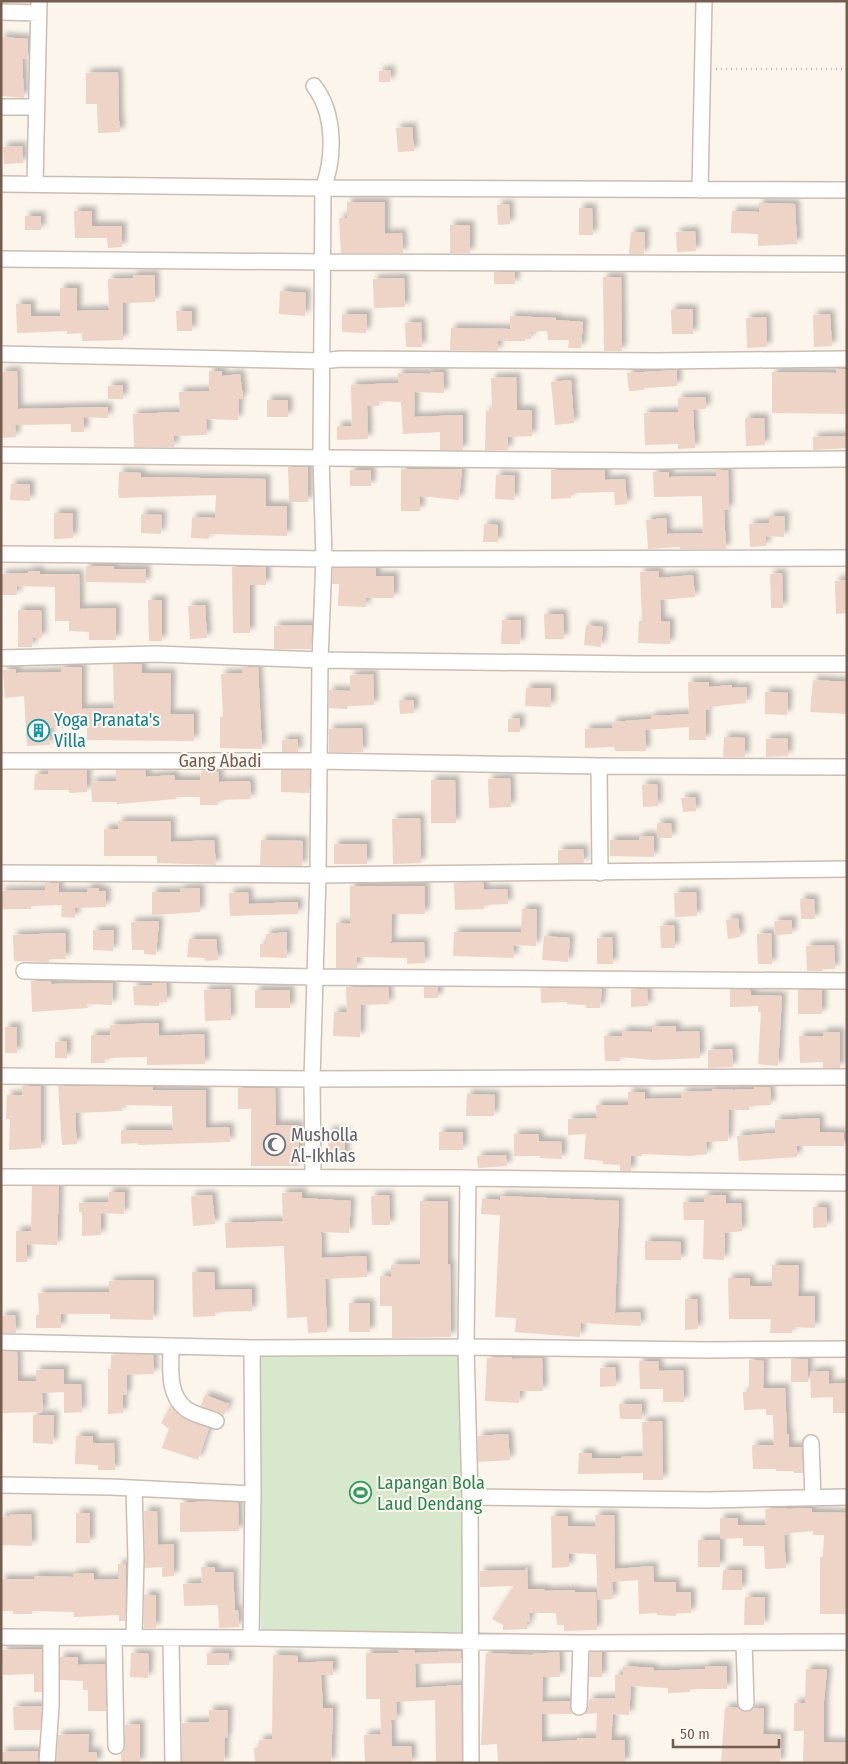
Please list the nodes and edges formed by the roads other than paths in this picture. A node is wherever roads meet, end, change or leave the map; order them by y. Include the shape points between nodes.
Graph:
1 (704, 1) edge
2 (39, 7) edge
3 (1, 12) edge
4 (314, 86) dead end
5 (1, 107) edge
6 (36, 107) junction
7 (1, 184) edge
8 (35, 184) junction
9 (322, 188) junction
10 (700, 190) junction
11 (847, 190) edge
12 (1, 259) edge
13 (322, 262) junction
14 (847, 264) edge
15 (1, 354) edge
16 (847, 359) edge
17 (321, 361) junction
18 (1, 455) edge
19 (321, 457) junction
20 (847, 459) edge
21 (1, 554) edge
22 (847, 558) edge
23 (324, 559) junction
24 (1, 658) edge
25 (320, 660) junction
26 (847, 664) edge
27 (1, 761) edge
28 (319, 761) junction
29 (599, 766) junction
30 (847, 767) edge
31 (847, 869) edge
32 (1, 873) edge
33 (600, 873) junction
34 (318, 875) junction
35 (24, 971) dead end
36 (315, 977) junction
37 (847, 981) edge
38 (3, 1076) dead end
39 (847, 1077) edge
40 (312, 1079) junction
41 (1, 1177) edge
42 (313, 1178) junction
43 (468, 1178) junction
44 (847, 1183) edge
45 (1, 1342) edge
46 (171, 1346) junction
47 (466, 1347) junction
48 (252, 1348) junction
49 (847, 1349) edge
50 (216, 1421) dead end
51 (811, 1444) dead end
52 (1, 1485) edge
53 (134, 1488) junction
54 (253, 1494) junction
55 (847, 1497) edge
56 (470, 1498) junction
57 (813, 1498) junction
58 (1, 1636) edge
59 (51, 1637) junction
60 (114, 1638) junction
61 (134, 1638) junction
62 (171, 1638) junction
63 (251, 1638) junction
64 (472, 1642) junction
65 (744, 1642) junction
66 (847, 1642) edge
67 (582, 1643) junction
68 (746, 1703) dead end
69 (579, 1707) dead end
70 (116, 1746) dead end
71 (47, 1763) edge
72 (173, 1763) edge
73 (471, 1763) edge

1 - 10 street
2 - 3 street
2 - 6 street
4 - 9 street via 325,104 330,131 329,171
5 - 6 street
6 - 8 street
7 - 8 street
8 - 9 street
9 - 10 street
9 - 13 street
10 - 11 street
12 - 13 street
13 - 14 street
13 - 17 street
15 - 17 street
16 - 17 street
17 - 19 street
18 - 19 street
19 - 20 street via 650,461
19 - 23 street
21 - 23 street
22 - 23 street
23 - 25 street
24 - 25 street via 156,654
25 - 26 street
25 - 28 street
27 - 28 street, Gang Abadi
28 - 29 street, Gang Abadi
28 - 34 street
29 - 30 street, Gang Abadi
29 - 33 street
31 - 33 street
32 - 34 street
33 - 34 street
34 - 36 street
35 - 36 street
36 - 37 street
36 - 40 street
38 - 40 street
39 - 40 street
40 - 42 street
41 - 42 street
42 - 43 street
43 - 44 street
43 - 47 street
45 - 46 street
46 - 48 street
46 - 50 street via 174,1392 186,1409
47 - 48 street
47 - 49 street
47 - 56 street
48 - 54 street
51 - 57 street
52 - 53 street
53 - 54 street
53 - 61 street
54 - 63 street
55 - 57 street
56 - 57 street
56 - 64 street
58 - 59 street
59 - 60 street
59 - 71 street
60 - 61 street
60 - 70 street
61 - 62 street
62 - 63 street
62 - 72 street
63 - 64 street
64 - 67 street
64 - 73 street
65 - 66 street
65 - 67 street
65 - 68 street
67 - 69 street

